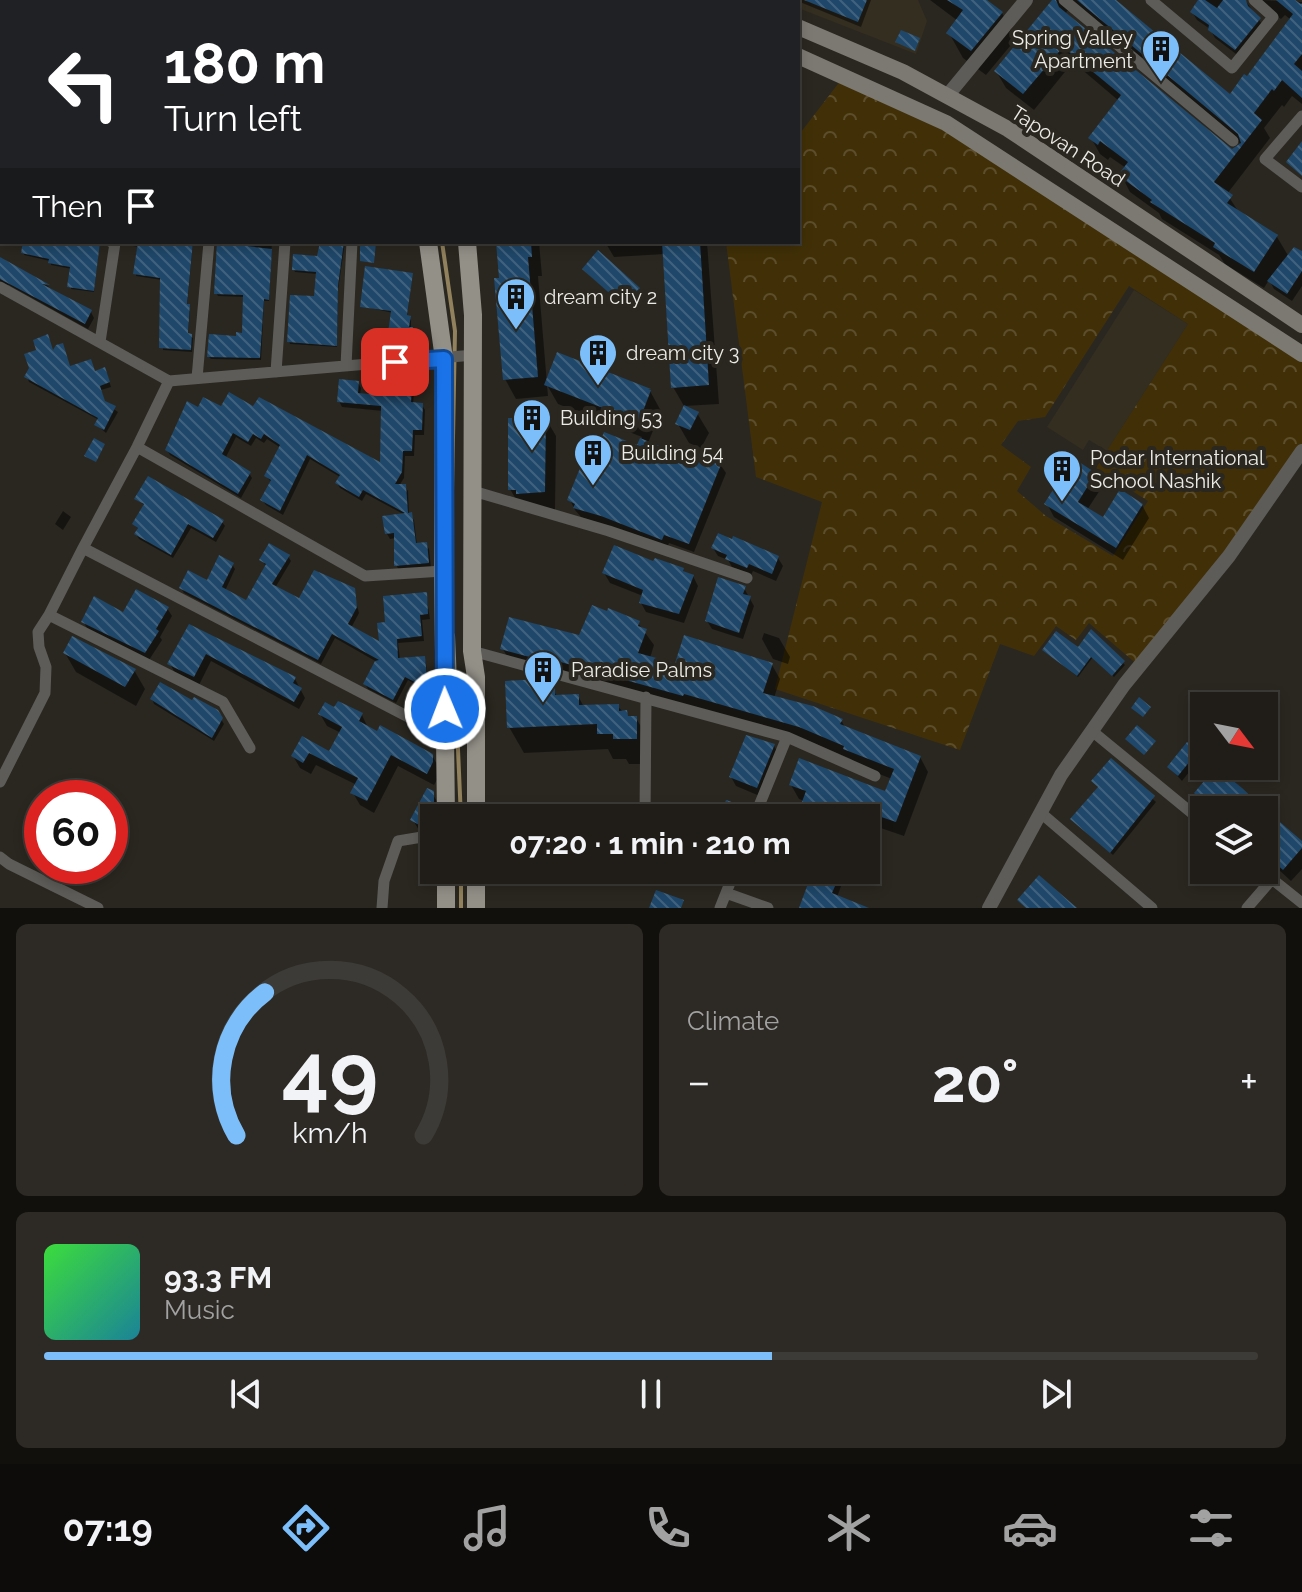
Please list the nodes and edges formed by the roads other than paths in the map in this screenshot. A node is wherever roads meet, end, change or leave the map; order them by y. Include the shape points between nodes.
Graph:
1 (1026, 0) edge
2 (1064, 0) edge
3 (1151, 0) edge
4 (1254, 0) edge
5 (800, 28) edge
6 (800, 57) edge
7 (947, 96) junction
8 (1302, 116) edge
9 (1233, 141) dead end
10 (1302, 187) edge
11 (114, 244) edge
12 (209, 244) edge
13 (285, 244) edge
14 (352, 244) edge
15 (428, 244) edge
16 (467, 244) edge
17 (0, 287) edge
18 (1302, 325) edge
19 (100, 342) junction
20 (1302, 354) edge
21 (469, 356) junction
22 (445, 358) junction
23 (346, 366) junction
24 (276, 372) junction
25 (197, 378) junction
26 (169, 381) junction
27 (137, 447) junction
28 (1302, 451) edge
29 (473, 491) junction
30 (83, 548) junction
31 (443, 571) junction
32 (747, 578) dead end
33 (49, 615) junction
34 (472, 651) junction
35 (646, 697) junction
36 (1092, 731) junction
37 (445, 736) junction
38 (787, 737) junction
39 (250, 748) dead end
40 (1, 774) edge
41 (875, 776) dead end
42 (446, 804) edge
43 (476, 804) edge
44 (645, 804) edge
45 (760, 804) edge
46 (1190, 812) edge
47 (1041, 813) junction
48 (420, 837) edge
49 (1, 860) edge
50 (446, 884) edge
51 (476, 884) edge
52 (730, 884) edge
53 (1268, 884) edge
54 (1278, 884) edge
55 (726, 893) junction
56 (1302, 903) edge
57 (991, 907) edge
58 (98, 908) edge
59 (382, 908) edge
60 (446, 908) edge
61 (476, 908) edge
62 (720, 908) edge
63 (768, 908) edge
64 (1152, 908) edge
65 (1247, 908) edge

1 - 7 street
2 - 9 street
3 - 4 street via 1232,68 1273,17
5 - 7 main road, Tapovan Road
6 - 20 main road via 946,123
7 - 18 main road, Tapovan Road via 1008,129
8 - 10 street via 1265,159
11 - 19 street
12 - 25 street
13 - 24 street
14 - 23 street
15 - 22 main road
16 - 21 main road via 473,315
17 - 19 street
19 - 26 street
21 - 22 street
21 - 29 main road
22 - 23 street
22 - 31 main road
23 - 24 street
24 - 25 street
25 - 26 street
26 - 27 street
27 - 30 street
27 - 31 street via 365,576
28 - 36 street via 1237,546
29 - 32 street
29 - 34 main road
30 - 33 street
30 - 37 street
31 - 37 main road
33 - 39 street via 223,702
33 - 40 street via 38,632 45,693
34 - 35 street
34 - 43 main road
35 - 38 street
35 - 44 street
36 - 46 street
36 - 47 street
37 - 42 main road
38 - 41 street
38 - 45 street
47 - 57 street
47 - 64 street
48 - 59 street via 398,841 384,881
49 - 58 street
50 - 60 main road
51 - 61 main road
52 - 55 street
53 - 65 street
54 - 56 street
55 - 62 street
55 - 63 street

